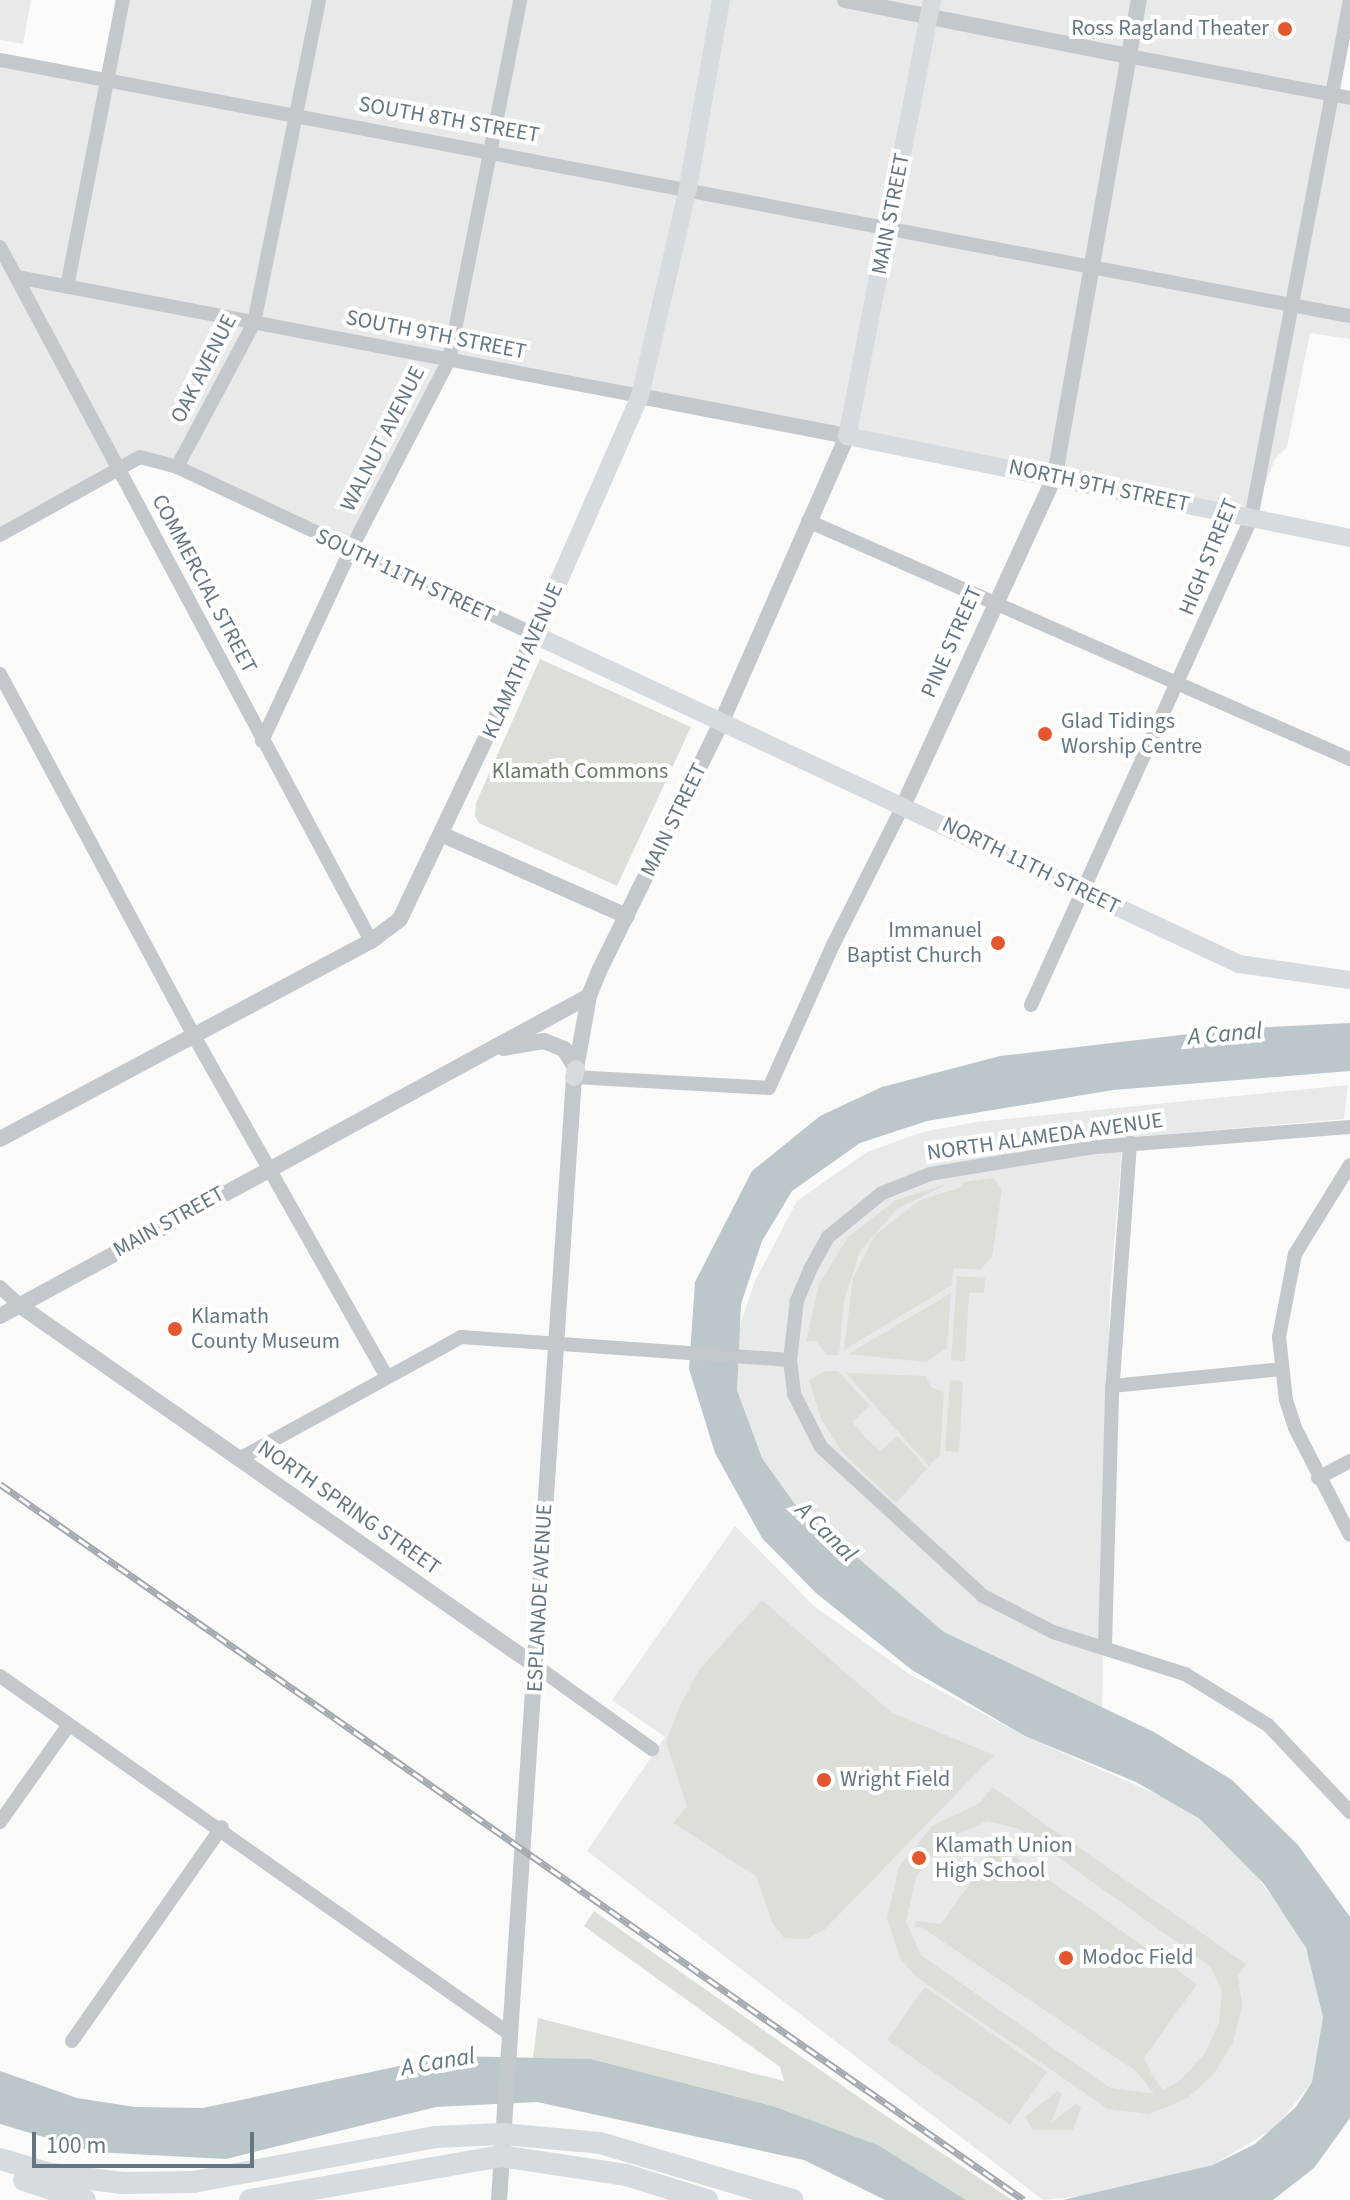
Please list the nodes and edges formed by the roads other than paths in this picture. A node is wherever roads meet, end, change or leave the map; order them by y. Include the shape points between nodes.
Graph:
1 (123, 0) edge
2 (319, 0) edge
3 (520, 0) edge
4 (721, 0) edge
5 (845, 0) edge
6 (1139, 0) edge
7 (1350, 0) edge
8 (930, 9) edge
9 (1128, 56) junction
10 (0, 60) edge
11 (109, 79) junction
12 (1332, 95) junction
13 (1350, 98) edge
14 (297, 114) junction
15 (490, 149) junction
16 (688, 188) junction
17 (889, 230) junction
18 (0, 247) edge
19 (1092, 267) junction
20 (17, 277) junction
21 (67, 287) junction
22 (1289, 305) junction
23 (1350, 316) edge
24 (254, 323) junction
25 (449, 360) junction
26 (640, 396) junction
27 (847, 436) junction
28 (177, 467) junction
29 (118, 469) junction
30 (1055, 475) junction
31 (1251, 519) junction
32 (808, 521) junction
33 (0, 535) edge
34 (1350, 538) edge
35 (350, 551) junction
36 (995, 599) junction
37 (535, 635) junction
38 (0, 674) edge
39 (1181, 683) junction
40 (722, 721) junction
41 (262, 741) junction
42 (1350, 759) edge
43 (904, 804) junction
44 (443, 835) junction
45 (1084, 893) junction
46 (627, 916) junction
47 (371, 941) junction
48 (1350, 980) edge
49 (589, 996) junction
50 (1031, 1005) dead end
51 (194, 1036) junction
52 (485, 1052) junction
53 (575, 1073) junction
54 (1350, 1127) edge
55 (0, 1139) edge
56 (1130, 1143) junction
57 (1350, 1165) edge
58 (268, 1168) junction
59 (0, 1287) edge
60 (19, 1305) junction
61 (0, 1316) edge
62 (555, 1343) junction
63 (790, 1360) junction
64 (1281, 1369) junction
65 (386, 1376) junction
66 (1112, 1386) junction
67 (241, 1458) junction
68 (1350, 1461) edge
69 (1318, 1478) junction
70 (1350, 1535) edge
71 (1105, 1645) junction
72 (536, 1666) junction
73 (0, 1676) edge
74 (68, 1726) junction
75 (652, 1749) dead end
76 (1350, 1812) edge
77 (0, 1822) edge
78 (222, 1827) junction
79 (507, 2032) junction
80 (72, 2041) dead end
81 (502, 2145) junction
82 (0, 2159) edge
83 (0, 2173) edge
84 (85, 2200) edge
85 (250, 2200) edge
86 (499, 2200) edge
87 (707, 2200) edge
88 (793, 2200) edge

1 - 11 street
2 - 14 street, OAK AVENUE
3 - 15 street, WALNUT AVENUE
4 - 16 main road, KLAMATH AVENUE
5 - 8 street
6 - 9 street, PINE STREET
7 - 12 street, HIGH STREET
8 - 9 street
8 - 17 main road, MAIN STREET
9 - 12 street
9 - 19 street, PINE STREET
10 - 11 street, SOUTH 8TH STREET
11 - 14 street, SOUTH 8TH STREET
11 - 21 street
12 - 13 street
12 - 22 street, HIGH STREET
14 - 15 street, SOUTH 8TH STREET
14 - 24 street, OAK AVENUE
15 - 16 street, SOUTH 8TH STREET
15 - 25 street, WALNUT AVENUE
16 - 17 street, SOUTH 8TH STREET
16 - 26 main road, KLAMATH AVENUE
17 - 19 street, SOUTH 8TH STREET
17 - 27 main road, MAIN STREET
18 - 20 street, COMMERCIAL STREET
19 - 22 street, SOUTH 8TH STREET
19 - 30 street, PINE STREET
20 - 21 street, SOUTH 9TH STREET
20 - 29 street, COMMERCIAL STREET
21 - 24 street, SOUTH 9TH STREET
22 - 23 street, SOUTH 8TH STREET
22 - 31 street, HIGH STREET
24 - 25 street, SOUTH 9TH STREET
24 - 28 street, OAK AVENUE
25 - 26 street, SOUTH 9TH STREET
25 - 35 street, WALNUT AVENUE
26 - 27 street, SOUTH 9TH STREET
26 - 37 main road, KLAMATH AVENUE
27 - 30 main road, NORTH 9TH STREET
27 - 32 street, MAIN STREET
28 - 29 street via 140,457
28 - 35 street, SOUTH 11TH STREET
29 - 33 street
29 - 41 street, COMMERCIAL STREET
30 - 31 main road, NORTH 9TH STREET
30 - 36 street, PINE STREET
31 - 34 main road, NORTH 9TH STREET
31 - 39 street, HIGH STREET
32 - 36 street
32 - 40 street, MAIN STREET
35 - 37 street, SOUTH 11TH STREET
35 - 41 street, WALNUT AVENUE
36 - 39 street
36 - 43 street, PINE STREET
37 - 40 main road, SOUTH 11TH STREET
37 - 44 street, KLAMATH AVENUE
38 - 51 street
39 - 42 street
39 - 45 street, HIGH STREET
40 - 43 main road, NORTH 11TH STREET
40 - 46 street, MAIN STREET
41 - 47 street, COMMERCIAL STREET
43 - 45 main road, NORTH 11TH STREET
43 - 53 street, PINE STREET via 769,1088
44 - 46 street
44 - 47 street, KLAMATH AVENUE via 400,919
45 - 48 main road, NORTH 11TH STREET via 1239,964
45 - 50 street, HIGH STREET
46 - 49 street, MAIN STREET
47 - 51 street, KLAMATH AVENUE
49 - 52 street, MAIN STREET
49 - 53 street, ESPLANADE AVENUE
51 - 55 street, KLAMATH AVENUE
51 - 58 street
52 - 53 street via 544,1041 564,1049
52 - 58 street, MAIN STREET
53 - 62 street, ESPLANADE AVENUE
54 - 56 street, NORTH ALAMEDA AVENUE
56 - 63 street, NORTH ALAMEDA AVENUE via 930,1174 882,1193 828,1237 797,1301
56 - 66 street
57 - 64 street via 1295,1254 1282,1307
58 - 60 street, MAIN STREET
58 - 65 street
59 - 60 street
60 - 61 street, MAIN STREET
60 - 67 street, NORTH SPRING STREET
62 - 63 street
62 - 65 street via 461,1337
62 - 72 street, ESPLANADE AVENUE
63 - 71 street, NORTH ALAMEDA AVENUE via 794,1394 821,1447 863,1491 983,1596 1053,1632
64 - 66 street
64 - 69 street via 1295,1428
65 - 67 street
66 - 71 street
67 - 72 street, NORTH SPRING STREET
68 - 69 street
69 - 70 street
71 - 76 street, NORTH ALAMEDA AVENUE via 1185,1674 1268,1725
72 - 75 street, NORTH SPRING STREET
72 - 79 street, ESPLANADE AVENUE
73 - 74 street
74 - 77 street
74 - 78 street
78 - 79 street
78 - 80 street
79 - 81 street, ESPLANADE AVENUE
81 - 82 main road via 435,2137 193,2182 94,2179
81 - 85 main road via 444,2162
81 - 86 street, ESPLANADE AVENUE
81 - 87 main road
81 - 88 main road via 600,2143
83 - 84 main road

